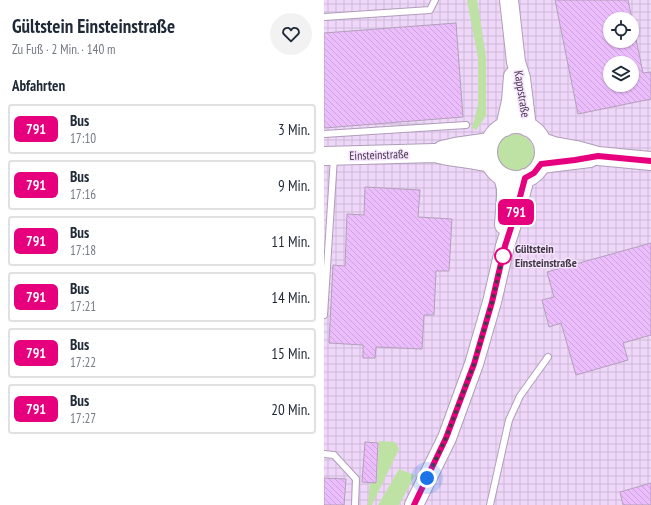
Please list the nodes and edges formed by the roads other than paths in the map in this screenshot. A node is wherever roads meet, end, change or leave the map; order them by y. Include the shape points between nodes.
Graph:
1 (435, 0) edge
2 (509, 0) edge
3 (324, 17) edge
4 (516, 62) junction
5 (466, 125) dead end
6 (505, 127) junction
7 (527, 127) junction
8 (324, 134) edge
9 (490, 142) junction
10 (542, 142) junction
11 (435, 153) junction
12 (329, 156) edge
13 (598, 156) junction
14 (651, 161) edge
15 (490, 163) junction
16 (541, 164) junction
17 (503, 177) junction
18 (525, 178) junction
19 (505, 246) junction
20 (324, 315) edge
21 (548, 357) dead end
22 (324, 454) edge
23 (355, 505) edge
24 (414, 505) edge
25 (490, 505) edge

1 - 3 lane via 430,10
2 - 4 street, Kappstraße
4 - 6 street, Kappstraße
4 - 7 street, Kappstraße via 521,78
5 - 8 lane
6 - 7 street via 516,124
6 - 9 street via 496,133
7 - 10 street via 536,133
9 - 11 street, Einsteinstraße
9 - 15 street
10 - 13 street
10 - 16 street
11 - 12 street, Einsteinstraße
11 - 15 street, Einsteinstraße
12 - 20 lane
13 - 14 street
13 - 16 street
15 - 17 street
16 - 18 street via 534,173
17 - 18 street via 514,180
17 - 19 street via 506,188
18 - 19 street
19 - 24 street via 474,364 446,438
21 - 25 lane via 520,396 509,420
22 - 23 lane via 334,455 356,479

